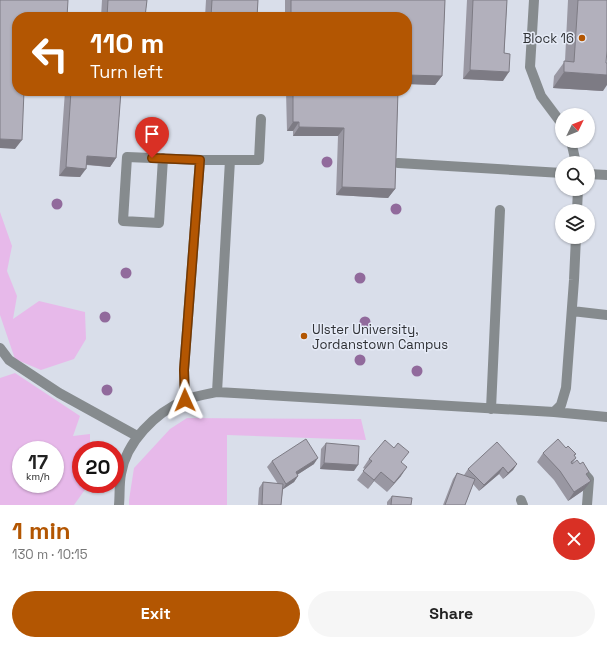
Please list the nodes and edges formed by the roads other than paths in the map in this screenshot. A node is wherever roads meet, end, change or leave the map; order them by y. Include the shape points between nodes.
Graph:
1 (534, 0) edge
2 (555, 115) edge
3 (261, 119) dead end
4 (164, 158) junction
5 (200, 160) junction
6 (230, 160) junction
7 (398, 163) edge
8 (555, 173) edge
9 (595, 174) edge
10 (607, 175) edge
11 (500, 210) dead end
12 (576, 244) edge
13 (572, 312) junction
14 (607, 315) edge
15 (0, 348) edge
16 (217, 392) junction
17 (185, 400) junction
18 (491, 408) junction
19 (554, 412) junction
20 (607, 417) edge
21 (138, 436) junction
22 (582, 471) edge
23 (119, 505) edge
24 (587, 505) edge

1 - 2 lane via 530,67 541,96
3 - 6 lane via 260,160
4 - 4 lane via 159,223 123,221 127,157
4 - 5 lane
5 - 6 lane
5 - 17 lane via 184,370
6 - 16 lane
7 - 8 lane
9 - 10 lane
11 - 18 lane
12 - 13 lane
13 - 14 lane
13 - 19 lane via 566,388 561,405
15 - 21 lane via 9,360 59,393
16 - 17 lane
16 - 18 lane
17 - 21 lane via 161,414
18 - 19 lane
19 - 20 lane
21 - 23 lane via 126,456 121,474
22 - 24 lane via 589,479

